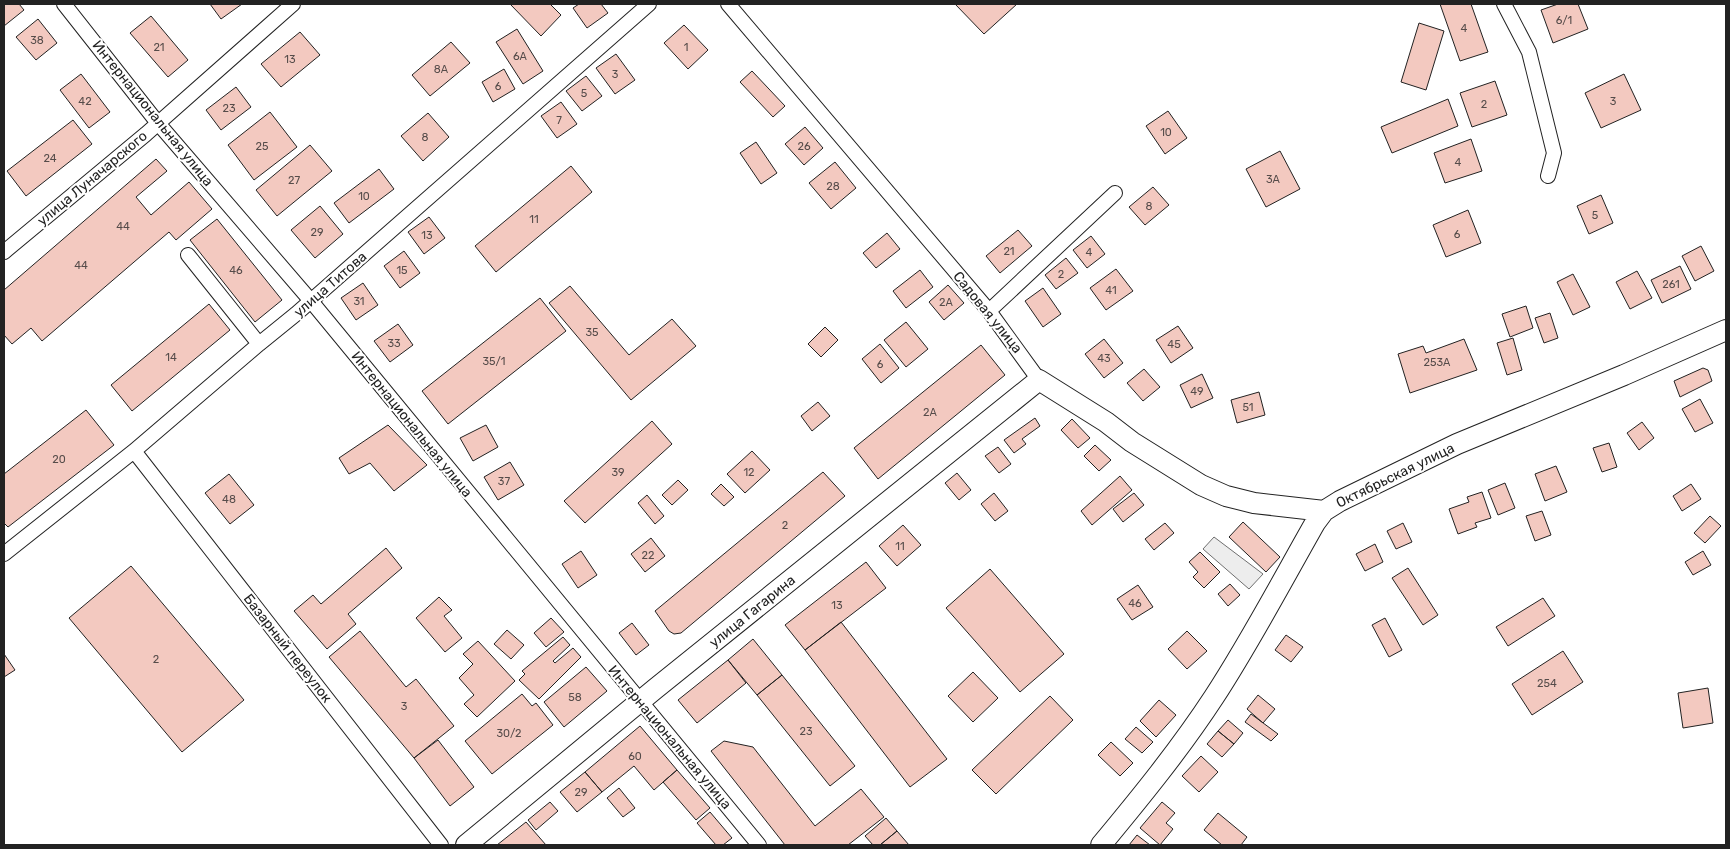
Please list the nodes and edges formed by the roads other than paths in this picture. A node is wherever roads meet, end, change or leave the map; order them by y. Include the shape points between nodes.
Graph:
1 (64, 4) edge
2 (294, 4) edge
3 (649, 4) edge
4 (728, 4) edge
5 (1504, 4) edge
6 (157, 122) junction
7 (1548, 176) dead end
8 (1115, 193) dead end
9 (4, 252) edge
10 (188, 255) dead end
11 (311, 300) junction
12 (989, 311) junction
13 (1726, 330) edge
14 (259, 344) junction
15 (1040, 380) junction
16 (134, 451) junction
17 (1324, 511) junction
18 (4, 554) edge
19 (640, 701) junction
20 (441, 845) edge
21 (466, 845) edge
22 (759, 845) edge
23 (1101, 845) edge

1 - 6 street, Интернациональная улица
2 - 6 street, улица Луначарского
3 - 11 street, улица Титова
4 - 12 street, Садовая улица
5 - 7 street via 1529,52 1554,153
6 - 9 street, улица Луначарского
6 - 11 street, Интернациональная улица
8 - 12 street
10 - 14 street
11 - 14 street, улица Титова
11 - 19 street, Интернациональная улица
12 - 15 street, Садовая улица
13 - 17 street, Октябрьская улица via 1457,444
14 - 16 street, улица Титова
15 - 17 street, Садовая улица via 1201,485 1254,504
15 - 19 street, улица Гагарина
16 - 18 street, улица Титова
16 - 20 street, Базарный переулок
17 - 23 street, Октябрьская улица via 1214,697 1142,796
19 - 21 street, улица Гагарина
19 - 22 street, Интернациональная улица

